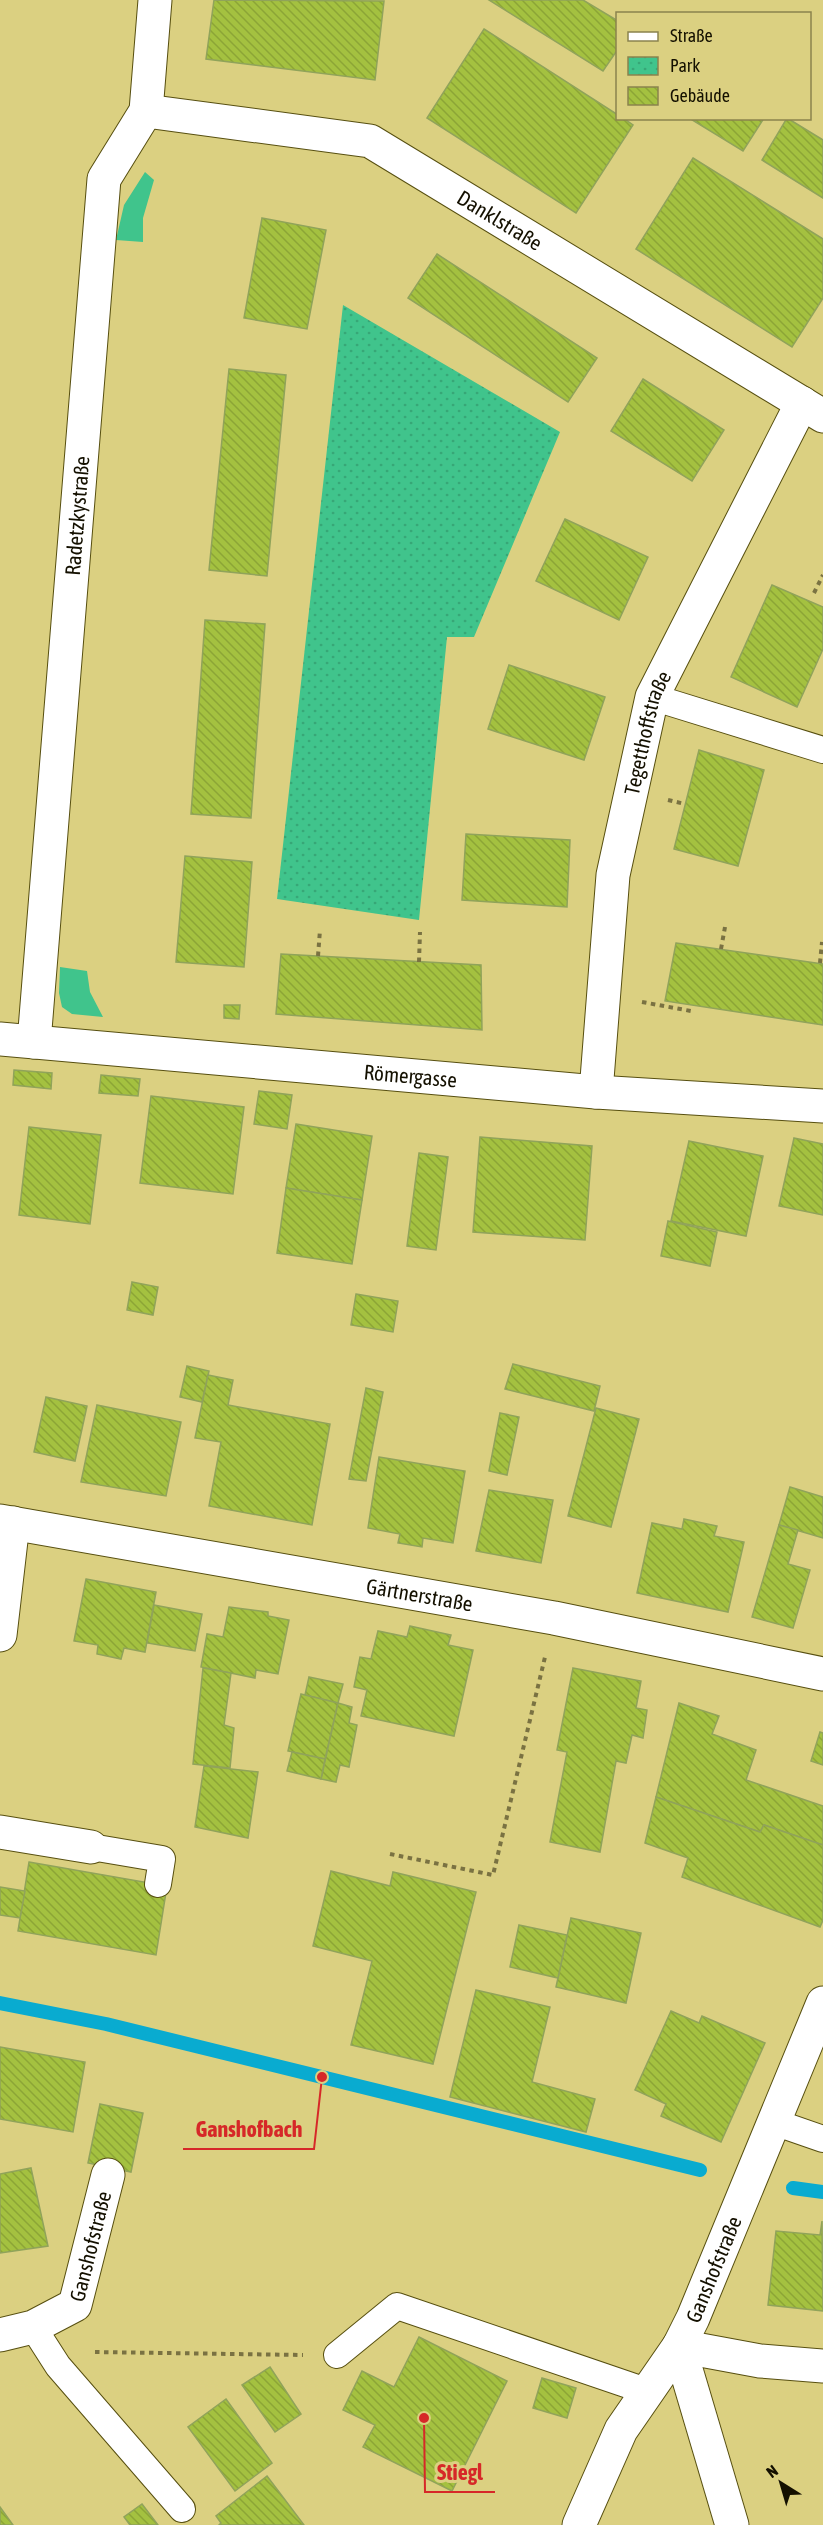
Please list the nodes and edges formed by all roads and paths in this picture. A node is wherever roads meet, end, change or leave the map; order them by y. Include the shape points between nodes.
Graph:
1 (155, 0) edge
2 (146, 111) junction
3 (812, 410) edge
4 (823, 575) edge
5 (814, 593) dead end
6 (652, 697) junction
7 (823, 750) edge
8 (725, 927) dead end
9 (320, 930) dead end
10 (420, 932) dead end
11 (822, 942) edge
12 (721, 949) dead end
13 (318, 956) dead end
14 (419, 962) dead end
15 (820, 963) dead end
16 (603, 995) junction
17 (691, 1011) dead end
18 (0, 1039) edge
19 (34, 1042) junction
20 (596, 1092) junction
21 (823, 1106) edge
22 (7, 1522) edge
23 (554, 1618) junction
24 (0, 1635) edge
25 (823, 1674) edge
26 (0, 1832) edge
27 (91, 1847) joint
28 (390, 1854) dead end
29 (158, 1884) dead end
30 (823, 2003) edge
31 (774, 2122) junction
32 (823, 2139) edge
33 (108, 2175) dead end
34 (0, 2335) edge
35 (39, 2339) junction
36 (679, 2346) junction
37 (337, 2355) joint
38 (823, 2366) edge
39 (646, 2391) junction
40 (182, 2509) dead end
41 (579, 2525) edge
42 (732, 2525) edge

1 - 2 street, Radetzkystraße
2 - 3 street, Danklstraße via 370,141
2 - 19 street, Radetzkystraße via 105,179
3 - 6 street, Tegetthoffstraße
4 - 5 path
6 - 7 lane
6 - 16 street, Tegetthoffstraße via 613,875
8 - 12 path
9 - 13 path
10 - 14 path
11 - 15 path
16 - 17 path
16 - 20 street, Tegetthoffstraße
18 - 19 street, Römergasse
19 - 20 street, Römergasse
20 - 21 street, Römergasse
22 - 23 street, Gärtnerstraße
22 - 24 street, Gärtnerstraße
23 - 25 street, Gärtnerstraße
23 - 28 path via 494,1875
26 - 27 street
27 - 29 lane via 162,1859
30 - 31 street, Ganshofstraße
31 - 32 lane
31 - 36 street, Ganshofstraße
33 - 35 street, Ganshofstraße via 75,2306
34 - 35 street, Ganshofstraße
35 - 37 path via 228,2355
35 - 40 lane
36 - 38 street via 760,2361
36 - 39 street, Ganshofstraße
36 - 42 street
37 - 39 lane via 397,2306
39 - 41 street, Ganshofstraße via 621,2430

